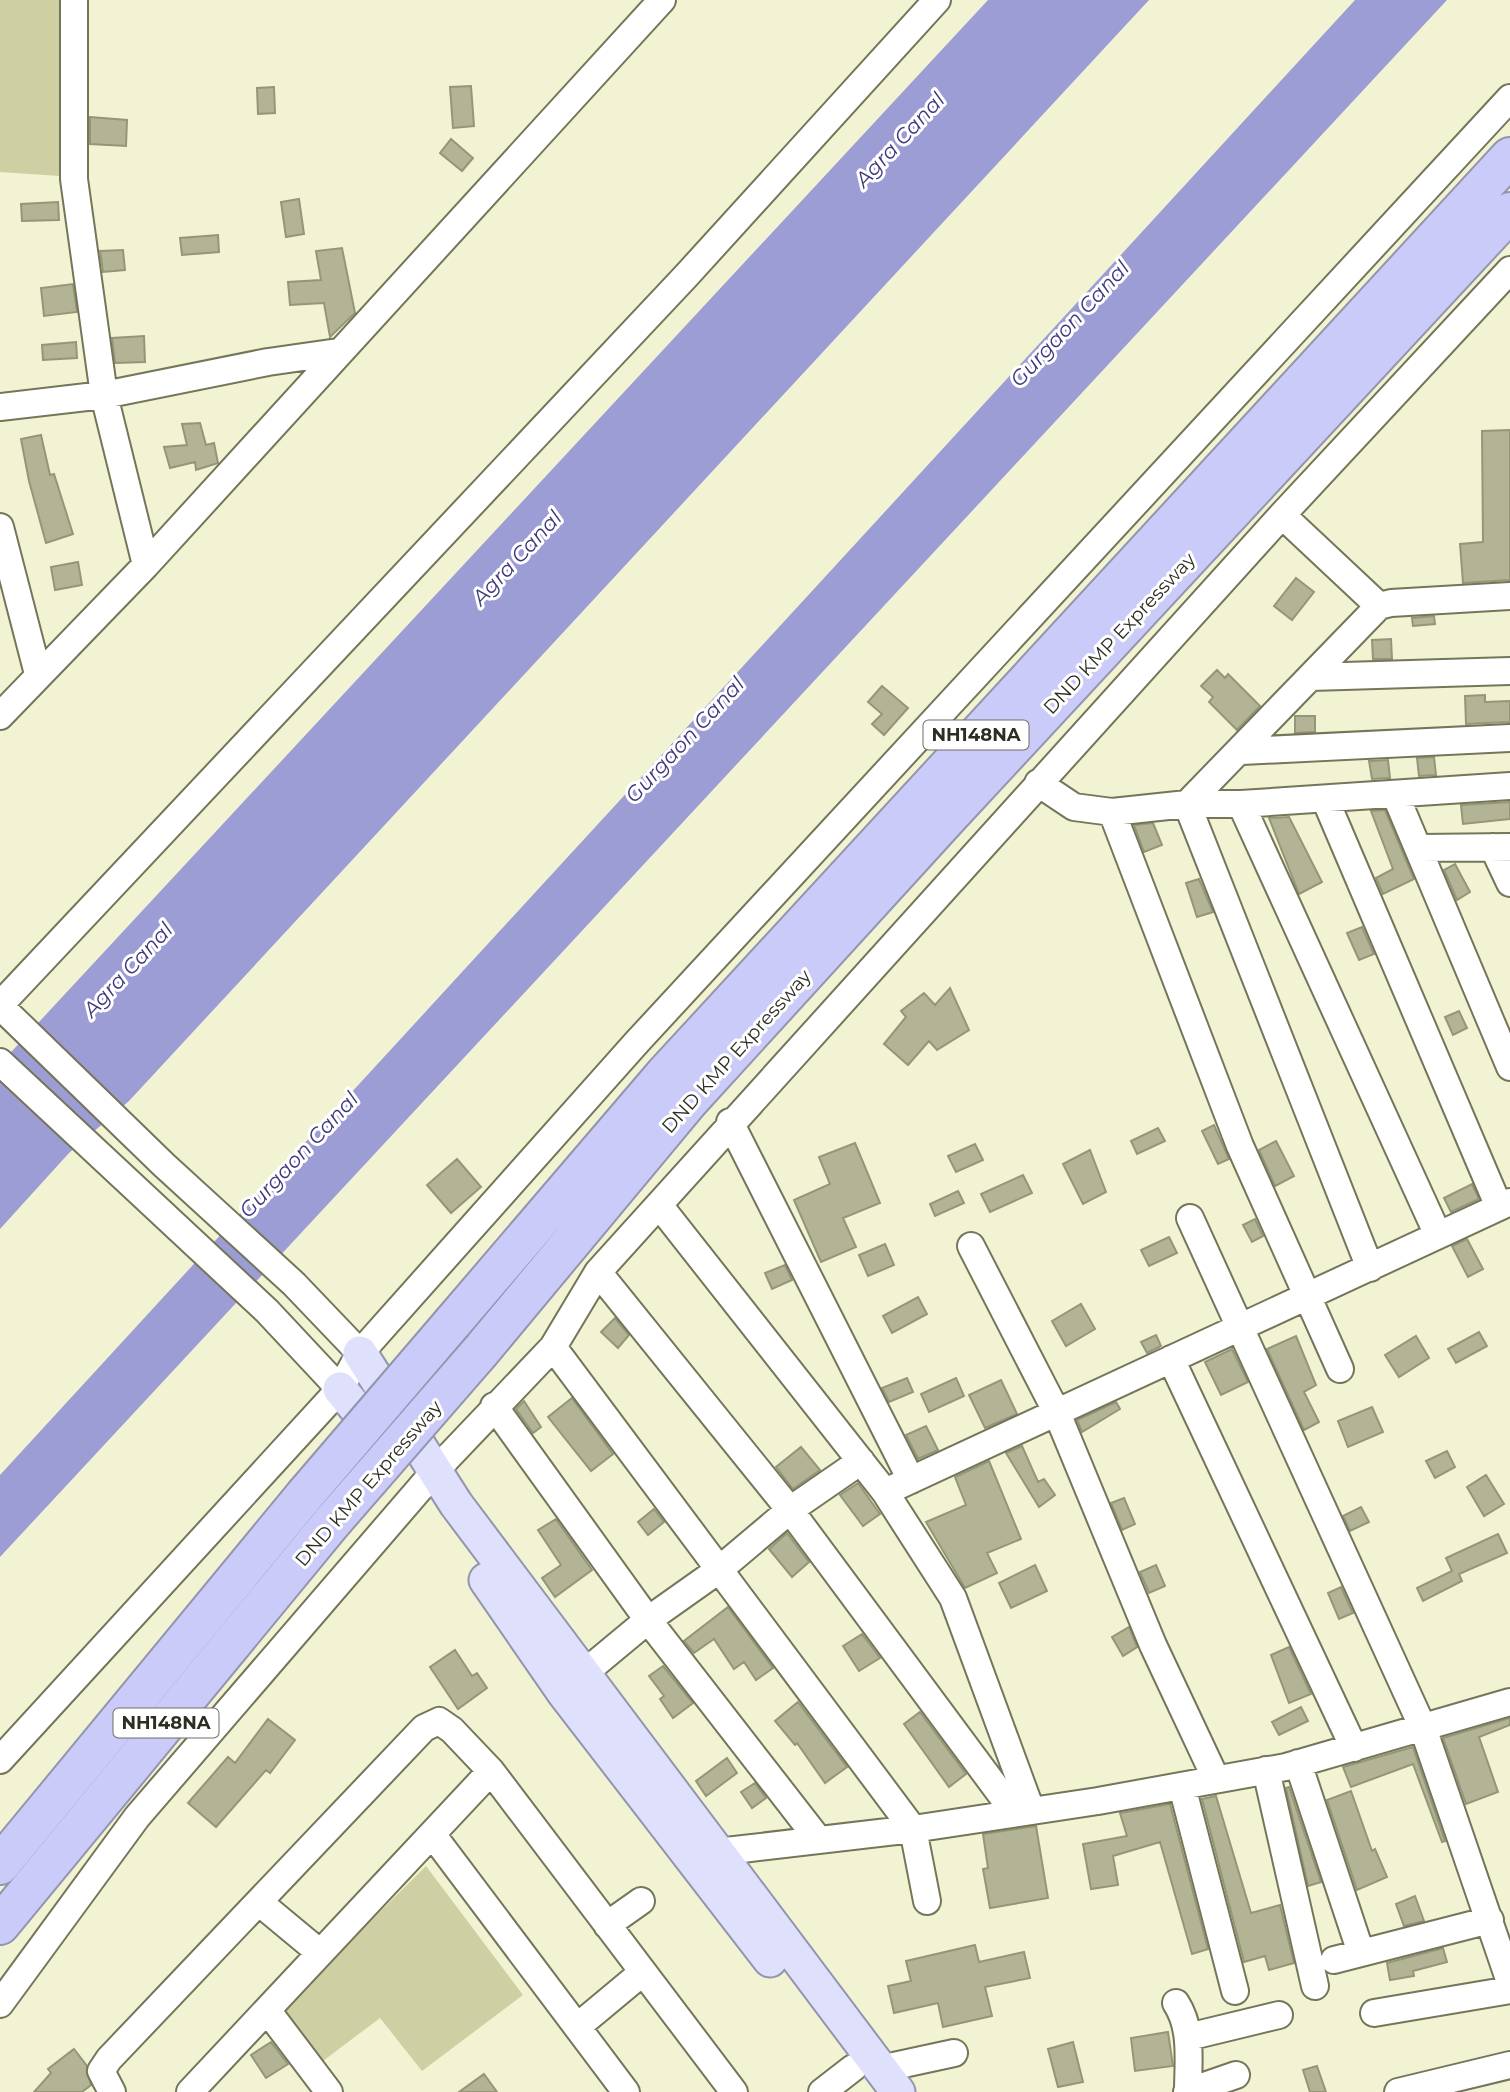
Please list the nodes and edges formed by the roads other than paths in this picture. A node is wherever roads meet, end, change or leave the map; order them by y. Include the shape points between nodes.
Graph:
1 (74, 0) edge
2 (662, 0) edge
3 (937, 0) edge
4 (1510, 98) edge
5 (1510, 157) edge
6 (1510, 212) edge
7 (1505, 287) edge
8 (338, 352) junction
9 (104, 395) junction
10 (0, 407) edge
11 (1282, 514) junction
12 (0, 527) edge
13 (146, 565) junction
14 (1510, 596) edge
15 (1379, 606) junction
16 (1510, 671) edge
17 (38, 674) junction
18 (1311, 677) junction
19 (0, 716) edge
20 (1510, 738) edge
21 (1242, 751) junction
22 (1038, 783) junction
23 (1510, 786) edge
24 (1395, 794) junction
25 (1325, 799) junction
26 (1187, 804) junction
27 (1241, 804) junction
28 (1112, 812) junction
29 (1502, 847) edge
30 (1420, 848) junction
31 (1510, 883) edge
32 (0, 1006) edge
33 (0, 1062) edge
34 (1510, 1067) edge
35 (730, 1122) junction
36 (1505, 1204) edge
37 (659, 1205) junction
38 (1190, 1218) dead end
39 (1438, 1236) junction
40 (971, 1245) dead end
41 (1370, 1268) junction
42 (598, 1272) junction
43 (1308, 1297) junction
44 (1239, 1327) junction
45 (553, 1347) junction
46 (360, 1353) junction
47 (1171, 1359) junction
48 (1340, 1369) dead end
49 (340, 1389) junction
50 (494, 1406) junction
51 (1057, 1413) junction
52 (861, 1461) junction
53 (428, 1479) junction
54 (911, 1480) junction
55 (885, 1492) junction
56 (790, 1510) junction
57 (720, 1569) junction
58 (648, 1620) junction
59 (583, 1674) junction
60 (1510, 1702) edge
61 (1423, 1728) junction
62 (1354, 1748) junction
63 (0, 1760) edge
64 (1298, 1763) junction
65 (491, 1770) junction
66 (1266, 1770) junction
67 (1216, 1779) junction
68 (1182, 1786) junction
69 (1023, 1811) junction
70 (913, 1829) junction
71 (432, 1834) junction
72 (818, 1839) junction
73 (717, 1852) junction
74 (0, 1865) edge
75 (641, 1900) dead end
76 (927, 1901) dead end
77 (260, 1903) junction
78 (1490, 1920) junction
79 (0, 1925) edge
80 (607, 1925) junction
81 (319, 1952) junction
82 (1361, 1953) junction
83 (1334, 1959) dead end
84 (643, 1972) junction
85 (1510, 1982) edge
86 (1315, 1986) dead end
87 (1510, 1990) edge
88 (1235, 1991) dead end
89 (1176, 2003) dead end
90 (0, 2004) edge
91 (267, 2010) junction
92 (1374, 2013) dead end
93 (1279, 2015) dead end
94 (577, 2027) junction
95 (1188, 2037) junction
96 (954, 2053) dead end
97 (1510, 2065) edge
98 (1236, 2075) dead end
99 (876, 2080) edge
100 (206, 2086) edge
101 (112, 2092) edge
102 (328, 2092) edge
103 (626, 2092) edge
104 (734, 2092) edge
105 (822, 2092) edge
106 (1188, 2092) edge
107 (1398, 2092) edge

1 - 9 street via 74,179
2 - 8 street
3 - 32 street via 677,286
4 - 46 street via 637,1042
5 - 74 highway, DND KMP Expressway / NH148NA, bridge via 665,1074 304,1496
6 - 79 highway, DND KMP Expressway / NH148NA, bridge via 688,1102 333,1521
7 - 11 street
8 - 9 street
8 - 13 street
9 - 10 street
9 - 13 street
11 - 15 street
11 - 22 street
12 - 17 street
13 - 17 street
14 - 15 street
15 - 18 street
16 - 18 street
17 - 19 street
18 - 21 street
20 - 21 street
21 - 26 street
22 - 28 street via 1074,807
22 - 35 street
23 - 24 street
24 - 25 street
24 - 30 street
25 - 27 street
25 - 36 street
26 - 27 street
26 - 28 street
26 - 41 street
27 - 39 street
28 - 43 street via 1240,1146
29 - 30 street
29 - 31 street
30 - 34 street
32 - 46 street via 294,1284
33 - 49 street via 267,1311
35 - 37 street
35 - 54 street
36 - 39 street
37 - 42 street
37 - 52 street
38 - 44 street
39 - 41 street
40 - 51 street
41 - 43 street
42 - 45 street
42 - 56 street
43 - 44 street
43 - 48 street
44 - 47 street
44 - 61 street
45 - 50 street
45 - 57 street
46 - 49 street
46 - 53 main road
47 - 51 street
47 - 62 street
49 - 53 main road
49 - 63 street
50 - 53 street
50 - 58 street
51 - 54 street
51 - 67 street via 1153,1645
52 - 55 street
52 - 56 street
53 - 59 main road
53 - 90 street via 137,1817
53 - 99 main road via 564,1693
54 - 55 street
55 - 69 street via 961,1613
56 - 57 street
56 - 69 street
57 - 58 street
57 - 70 street
58 - 59 street
58 - 72 street
59 - 73 main road
60 - 61 street
61 - 62 street
61 - 78 street
62 - 64 street
64 - 66 street
64 - 82 street
65 - 71 street
65 - 77 street via 439,1721 424,1728
65 - 80 street
66 - 67 street
66 - 86 street
67 - 68 street
68 - 69 street
68 - 88 street
69 - 70 street
70 - 72 street
70 - 76 street
71 - 81 street
71 - 94 street
72 - 73 street
73 - 99 main road
75 - 80 street
77 - 81 street
77 - 101 street via 109,2059 101,2071
78 - 82 street
78 - 85 street
80 - 84 street
81 - 91 street
82 - 83 street
84 - 94 street
84 - 104 street
87 - 92 street
89 - 95 street
91 - 100 street
91 - 102 street
93 - 95 street
94 - 103 street
95 - 106 street
96 - 99 street
97 - 107 street
98 - 106 street
99 - 105 street

